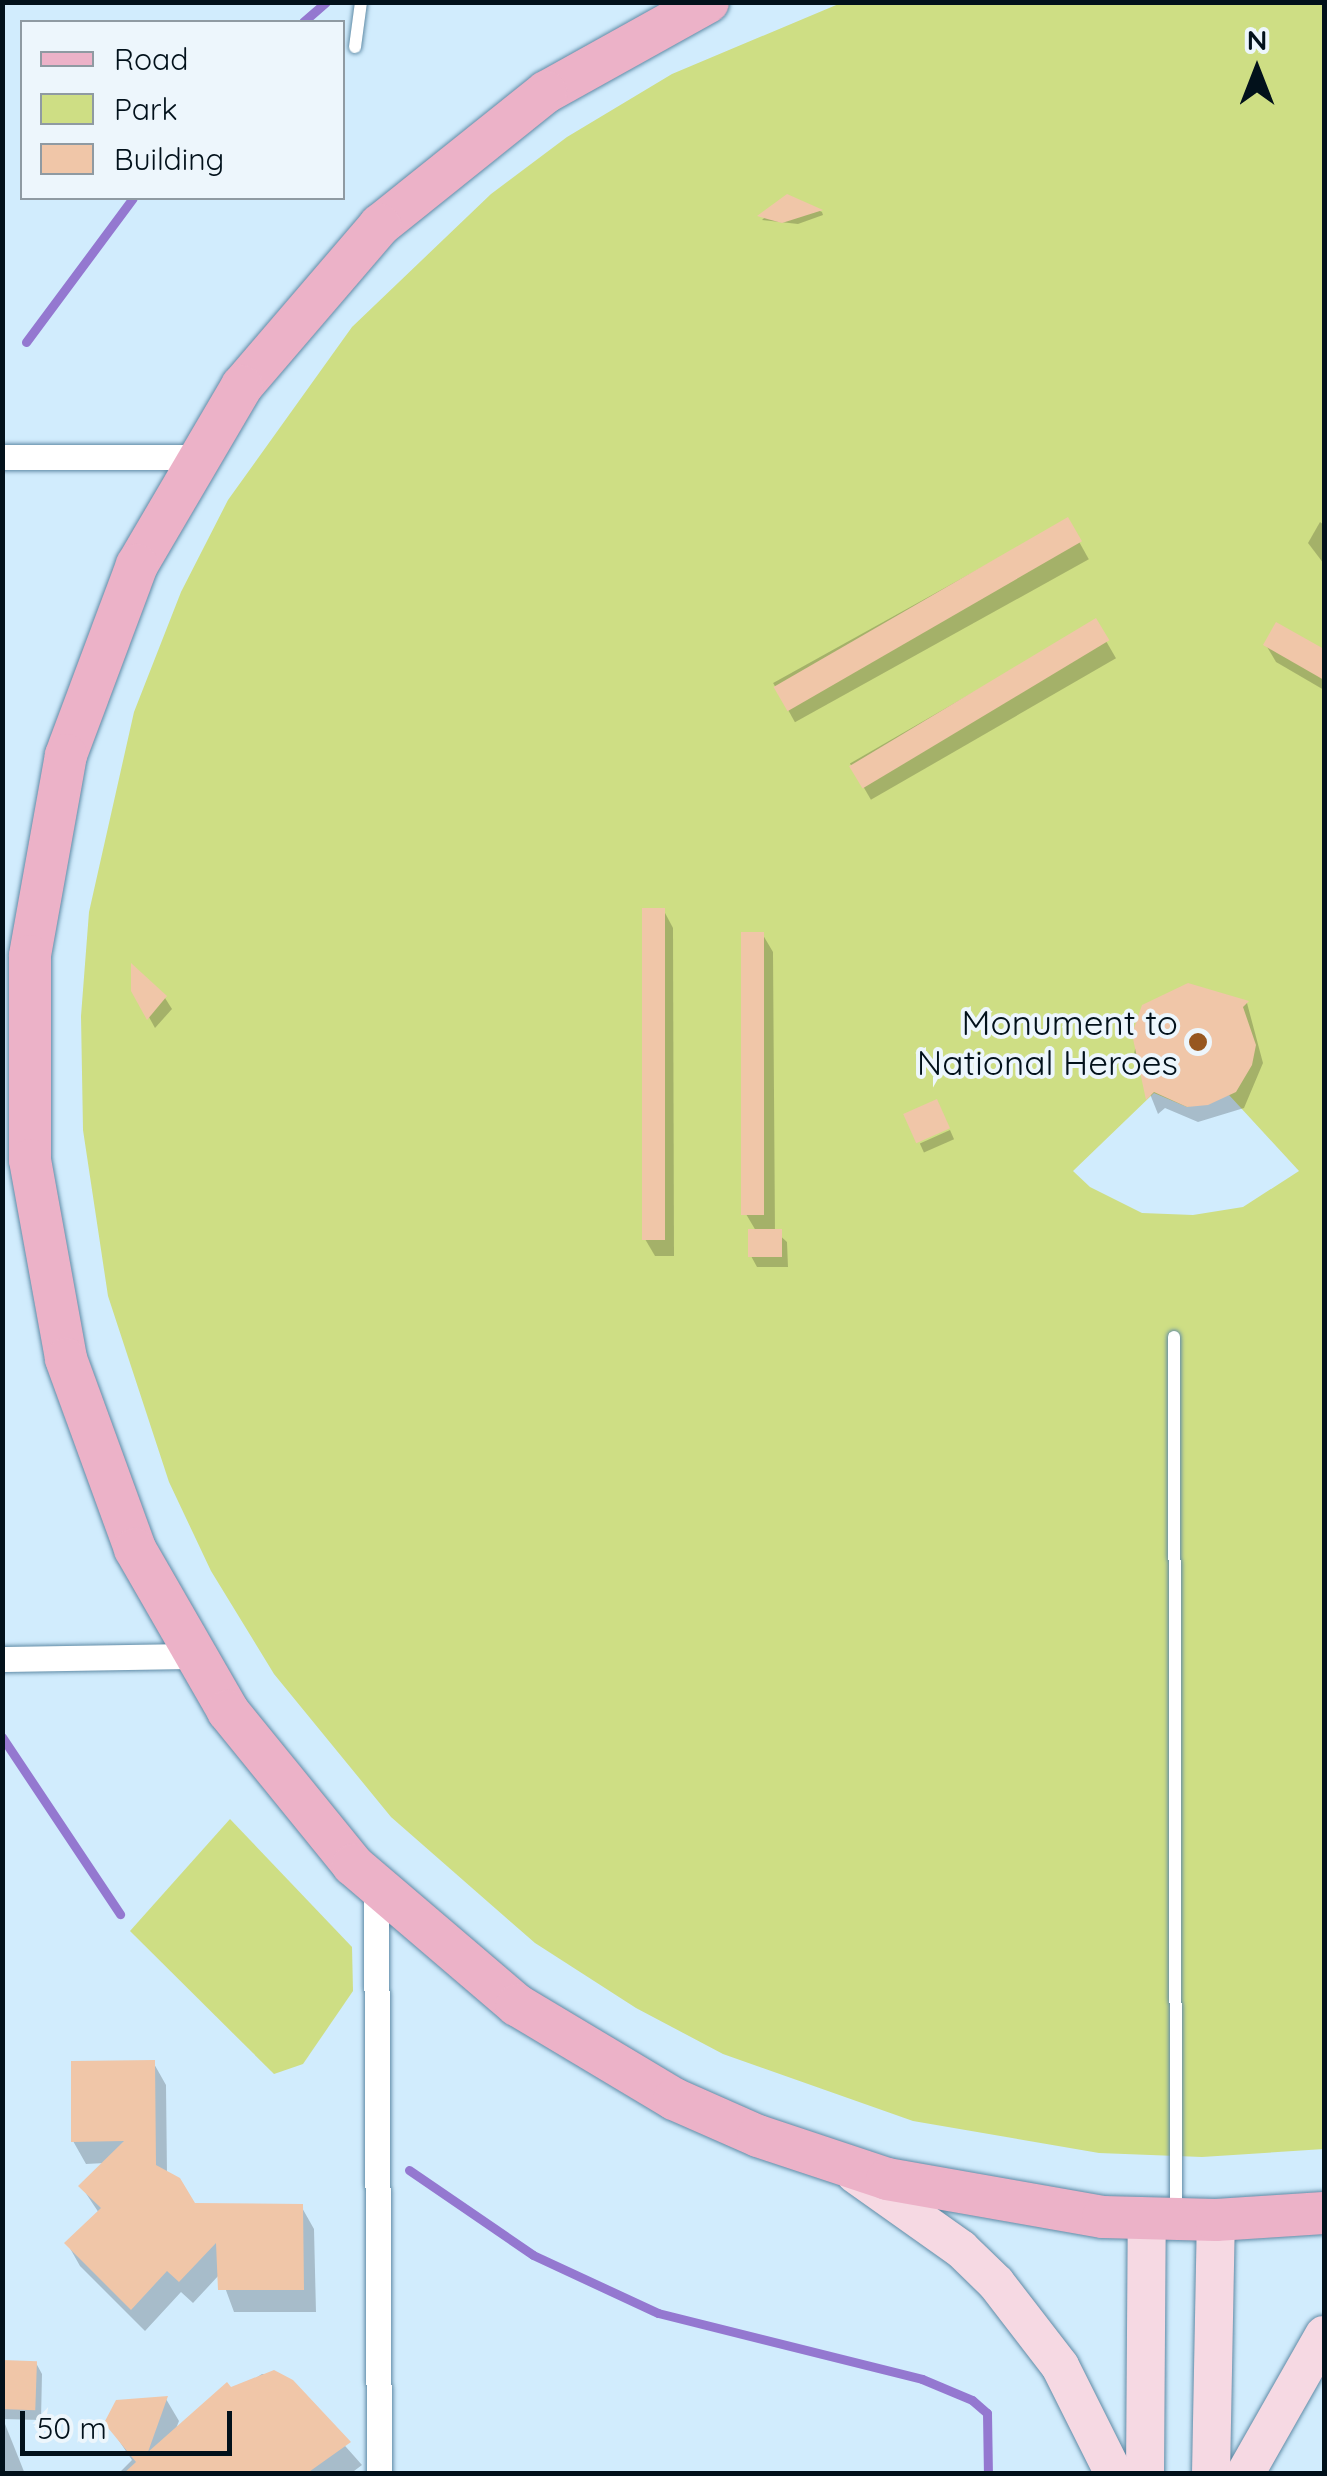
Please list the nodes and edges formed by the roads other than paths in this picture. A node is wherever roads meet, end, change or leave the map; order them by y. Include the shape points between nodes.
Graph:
1 (361, 2) edge
2 (708, 2) edge
3 (356, 48) dead end
4 (195, 456) junction
5 (2, 457) edge
6 (15, 997) edge
7 (15, 1120) edge
8 (1174, 1337) dead end
9 (192, 1656) junction
10 (2, 1659) edge
11 (376, 1888) junction
12 (845, 2167) junction
13 (1324, 2213) edge
14 (1179, 2220) junction
15 (1324, 2336) edge
16 (380, 2474) edge
17 (1114, 2474) edge
18 (1145, 2474) edge
19 (1211, 2474) edge
20 (1245, 2474) edge

1 - 3 lane
2 - 4 main road via 546,92 412,196 294,318
4 - 5 street
4 - 6 main road via 131,577 77,716
6 - 7 main road
7 - 9 main road via 77,1398 135,1549
8 - 14 lane
9 - 10 street
9 - 11 main road via 287,1790
11 - 12 main road via 480,1978 594,2055 716,2118
11 - 16 street
12 - 14 main road via 972,2199
12 - 17 main road via 961,2249 996,2283 1060,2366
13 - 14 main road
14 - 18 main road
14 - 19 main road
15 - 20 main road

